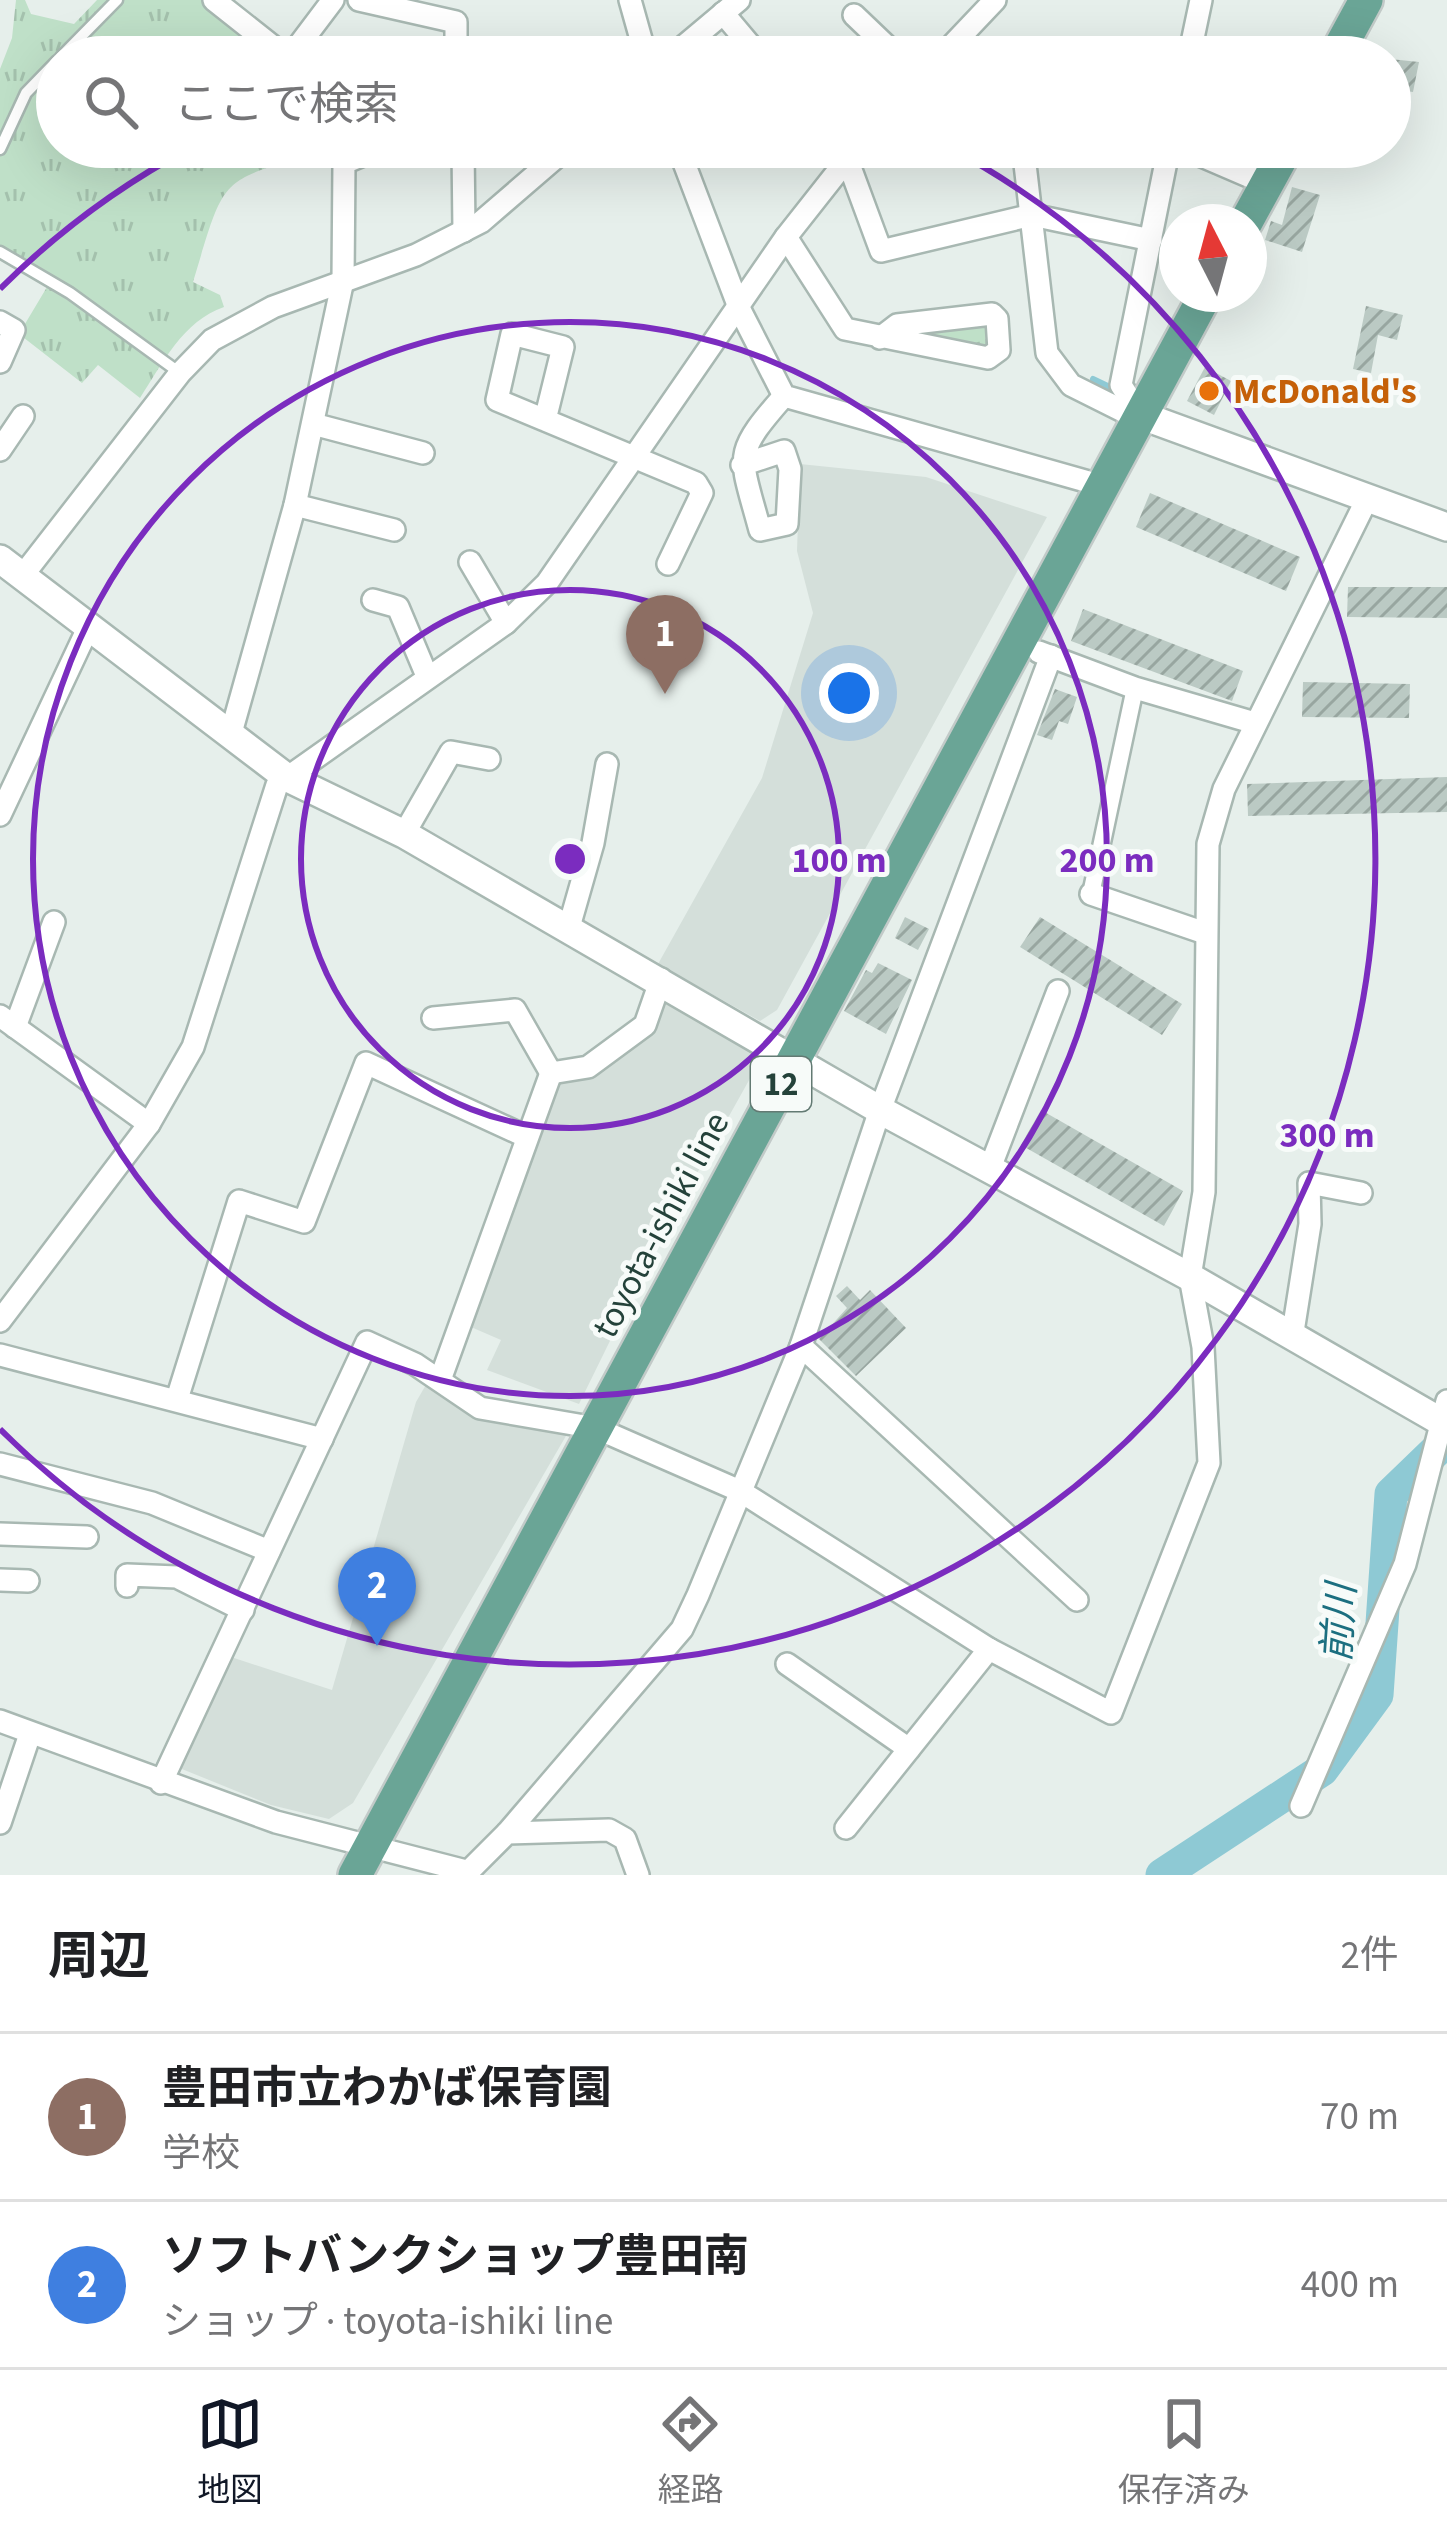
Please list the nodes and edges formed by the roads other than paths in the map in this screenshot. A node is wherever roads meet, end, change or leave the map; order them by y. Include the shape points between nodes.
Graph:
1 (117, 0) edge
2 (214, 0) edge
3 (333, 0) edge
4 (359, 0) edge
5 (630, 0) edge
6 (1201, 0) edge
7 (1366, 0) edge
8 (980, 5) edge
9 (731, 7) edge
10 (854, 15) dead end
11 (82, 36) edge
12 (261, 36) edge
13 (305, 36) edge
14 (456, 36) edge
15 (640, 36) edge
16 (696, 36) edge
17 (748, 36) edge
18 (876, 36) edge
19 (957, 36) edge
20 (1193, 36) edge
21 (1346, 36) edge
22 (36, 83) edge
23 (0, 149) edge
24 (339, 168) edge
25 (463, 168) edge
26 (545, 168) edge
27 (686, 168) edge
28 (835, 168) edge
29 (853, 168) edge
30 (1026, 168) edge
31 (1165, 168) edge
32 (1230, 168) edge
33 (1276, 168) edge
34 (1268, 184) junction
35 (1256, 204) edge
36 (1032, 215) junction
37 (464, 231) junction
38 (786, 237) junction
39 (1151, 240) junction
40 (0, 252) edge
41 (343, 280) junction
42 (740, 310) junction
43 (1197, 312) edge
44 (0, 322) edge
45 (880, 338) junction
46 (0, 362) edge
47 (180, 373) junction
48 (784, 395) junction
49 (23, 416) dead end
50 (1138, 416) junction
51 (545, 420) dead end
52 (313, 424) junction
53 (0, 450) edge
54 (423, 453) dead end
55 (636, 456) junction
56 (742, 465) dead end
57 (1103, 486) junction
58 (1366, 499) junction
59 (295, 506) junction
60 (1447, 526) edge
61 (394, 530) dead end
62 (470, 562) dead end
63 (668, 563) dead end
64 (8, 569) edge
65 (373, 600) dead end
66 (506, 622) junction
67 (89, 626) junction
68 (1035, 650) junction
69 (427, 676) junction
70 (1135, 688) junction
71 (1255, 723) junction
72 (231, 733) junction
73 (489, 759) dead end
74 (608, 764) dead end
75 (286, 777) junction
76 (6, 786) edge
77 (0, 815) edge
78 (404, 833) junction
79 (1090, 894) joint
80 (54, 922) dead end
81 (569, 927) junction
82 (1205, 933) junction
83 (661, 979) junction
84 (1058, 991) dead end
85 (433, 1018) dead end
86 (8, 1021) edge
87 (794, 1060) junction
88 (551, 1072) junction
89 (880, 1110) junction
90 (149, 1124) junction
91 (526, 1137) junction
92 (990, 1168) junction
93 (1361, 1193) dead end
94 (1190, 1277) junction
95 (0, 1321) edge
96 (1292, 1338) junction
97 (801, 1346) junction
98 (0, 1355) edge
99 (440, 1380) junction
100 (177, 1399) junction
101 (1445, 1416) edge
102 (596, 1428) junction
103 (322, 1439) junction
104 (0, 1464) edge
105 (740, 1491) junction
106 (0, 1534) edge
107 (87, 1537) dead end
108 (269, 1551) junction
109 (0, 1580) edge
110 (28, 1581) dead end
111 (127, 1586) dead end
112 (1077, 1600) dead end
113 (243, 1610) junction
114 (989, 1649) junction
115 (787, 1664) dead end
116 (0, 1721) edge
117 (29, 1734) junction
118 (909, 1749) junction
119 (161, 1783) junction
120 (1301, 1807) dead end
121 (0, 1823) edge
122 (846, 1828) dead end
123 (507, 1833) junction
124 (362, 1863) edge
125 (466, 1873) edge
126 (638, 1875) edge

1 - 11 lane
2 - 12 street
3 - 13 street
4 - 14 street via 456,22
5 - 15 street
6 - 20 street
7 - 21 main road
8 - 19 street
9 - 16 street
9 - 17 street
10 - 18 street
22 - 23 lane
24 - 41 street
25 - 37 street
26 - 37 street
27 - 42 street
28 - 38 street
29 - 36 street via 881,251
30 - 36 street
31 - 39 street
32 - 34 street
33 - 34 main road
34 - 35 main road
36 - 39 street
36 - 50 street via 1047,353 1071,385
37 - 41 street
38 - 42 street
38 - 45 street via 839,324
39 - 50 street via 1121,385
40 - 47 lane
41 - 47 street via 224,332
41 - 52 street
42 - 48 street
42 - 55 street
43 - 50 main road, toyota-ishiki line / 12
44 - 46 street via 15,338
45 - 45 street via 988,358 999,350 992,314 897,326
47 - 64 street
48 - 56 street via 746,440
48 - 57 street
49 - 53 street
50 - 57 main road, toyota-ishiki line / 12
50 - 58 street
51 - 55 street
52 - 54 street
52 - 59 street
55 - 63 street via 702,493
55 - 66 street via 547,583
57 - 68 main road, toyota-ishiki line / 12
58 - 60 street
58 - 71 street
59 - 61 street
59 - 72 street
62 - 66 street
64 - 67 street
65 - 69 street via 398,607
66 - 69 street
67 - 72 street
67 - 76 street
68 - 70 street
68 - 87 main road, toyota-ishiki line / 12
68 - 89 street
69 - 75 street
70 - 71 street
70 - 79 street
71 - 82 street via 1213,818
72 - 75 street
73 - 78 street via 451,752
74 - 81 street
75 - 78 street
75 - 90 street via 193,1047
76 - 77 street
78 - 81 street
79 - 82 street
80 - 86 street
81 - 83 street
82 - 94 street via 1204,1192
83 - 87 street
83 - 88 street via 645,1025 588,1067
84 - 92 street
85 - 88 street via 515,1010
86 - 90 street
87 - 89 street
87 - 102 main road, toyota-ishiki line / 12
88 - 91 street
89 - 92 street
89 - 97 street
90 - 95 street
91 - 99 street
91 - 100 street via 366,1063 304,1222 239,1201
92 - 94 street
93 - 96 street via 1309,1183
94 - 96 street
94 - 114 street via 1209,1463 1111,1713
96 - 101 street
97 - 105 street
97 - 112 street
98 - 100 street
99 - 102 street via 480,1408
99 - 103 street via 368,1342
100 - 103 street
101 - 120 street via 1405,1564
102 - 105 street
102 - 124 main road, toyota-ishiki line / 12
103 - 108 street
104 - 108 street via 152,1503
105 - 114 street
105 - 123 street via 682,1629
106 - 107 street
108 - 113 street
109 - 110 street
111 - 113 street via 127,1575 177,1576
113 - 119 street
114 - 118 street
115 - 118 street
116 - 117 street
117 - 119 street
117 - 121 street
118 - 122 street
119 - 124 street
123 - 125 street
123 - 126 street via 609,1830 625,1839
124 - 125 street

